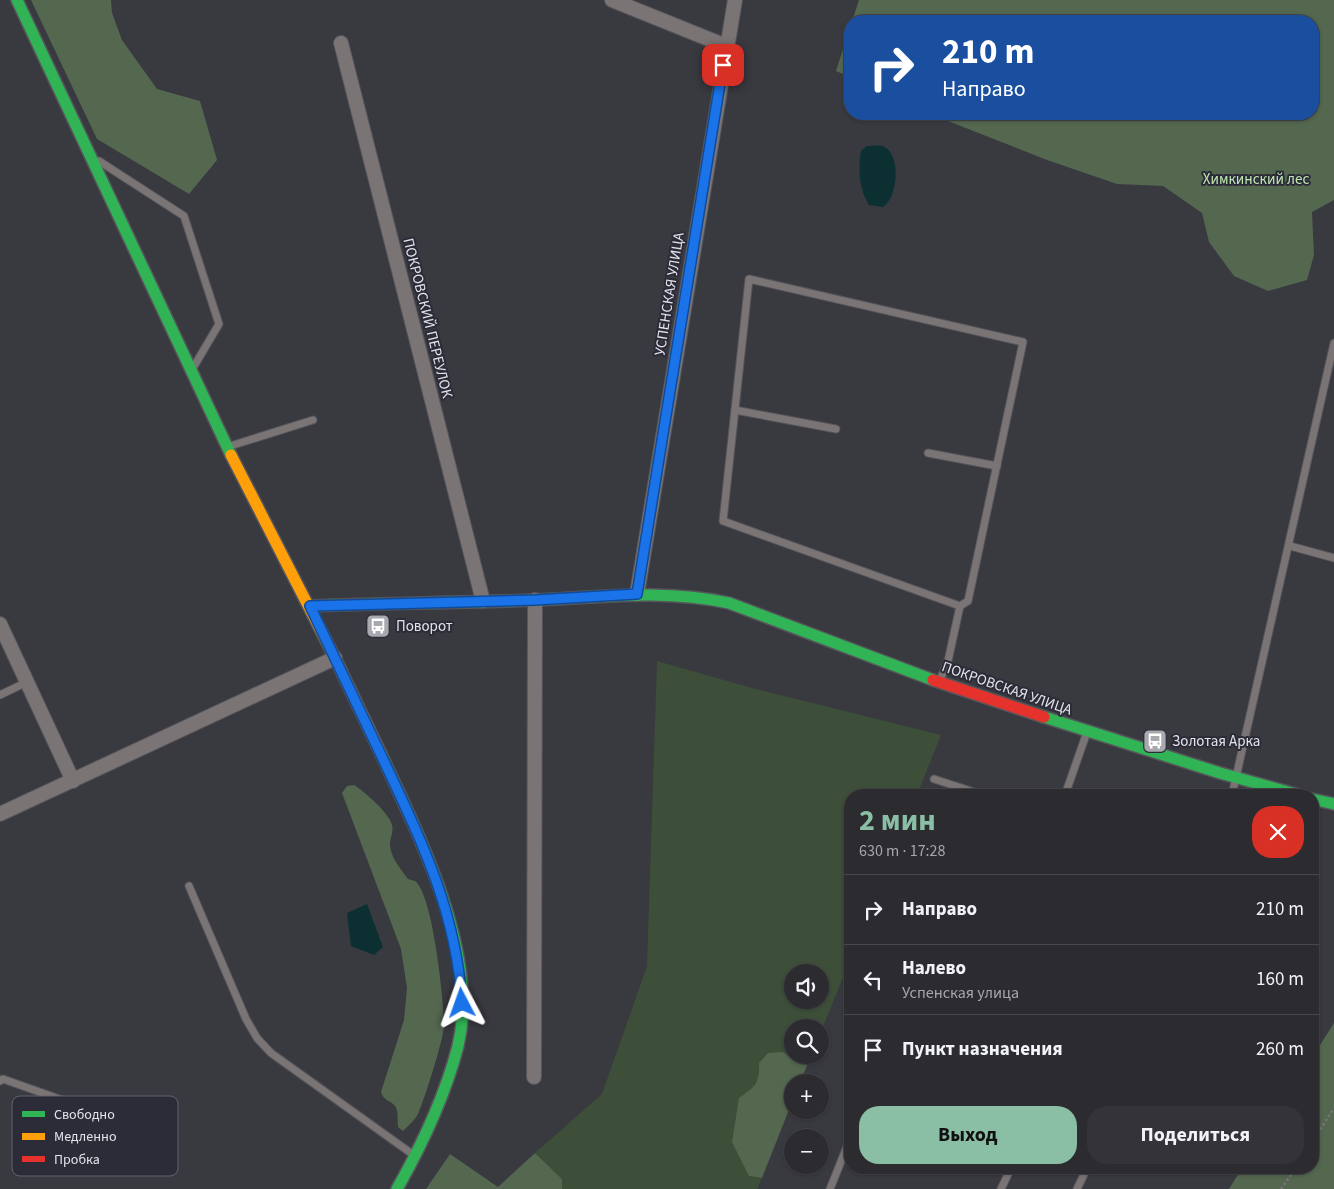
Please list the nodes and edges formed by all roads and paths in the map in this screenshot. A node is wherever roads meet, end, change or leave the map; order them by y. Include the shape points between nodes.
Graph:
1 (17, 0) edge
2 (612, 0) edge
3 (735, 0) edge
4 (341, 43) dead end
5 (726, 46) junction
6 (90, 155) junction
7 (1334, 344) edge
8 (192, 371) junction
9 (735, 410) junction
10 (313, 420) dead end
11 (836, 429) dead end
12 (227, 447) junction
13 (928, 453) dead end
14 (997, 466) junction
15 (1290, 546) junction
16 (1334, 558) edge
17 (637, 594) junction
18 (535, 600) junction
19 (483, 601) junction
20 (310, 606) junction
21 (960, 606) junction
22 (0, 624) edge
23 (335, 658) junction
24 (940, 681) junction
25 (27, 682) junction
26 (0, 695) edge
27 (1087, 732) junction
28 (1236, 778) junction
29 (934, 779) dead end
30 (73, 781) junction
31 (965, 789) edge
32 (1067, 789) edge
33 (1233, 789) edge
34 (1277, 789) edge
35 (1319, 801) edge
36 (1334, 804) edge
37 (0, 814) edge
38 (189, 886) dead end
39 (534, 1077) dead end
40 (0, 1081) edge
41 (51, 1096) edge
42 (1334, 1108) edge
43 (1319, 1131) edge
44 (844, 1154) edge
45 (415, 1156) junction
46 (1008, 1174) edge
47 (1084, 1174) edge
48 (1292, 1174) edge
49 (397, 1189) edge
50 (830, 1189) edge
51 (1001, 1189) edge
52 (1077, 1189) edge
53 (1281, 1189) edge

1 - 6 main road
2 - 5 street
3 - 5 street, УСПЕНСКАЯ УЛИЦА
4 - 19 street, ПОКРОВСКИЙ ПЕРЕУЛОК
5 - 17 street, УСПЕНСКАЯ УЛИЦА
6 - 8 main road
6 - 8 lane via 184,216 219,324
7 - 15 lane
8 - 12 main road
9 - 11 lane
9 - 14 lane via 749,279 1023,342
9 - 21 lane via 723,521
10 - 12 lane
12 - 20 main road
13 - 14 lane
14 - 21 lane via 968,601
15 - 16 lane
15 - 28 lane
17 - 18 main road, ПОКРОВСКАЯ УЛИЦА
17 - 24 main road, ПОКРОВСКАЯ УЛИЦА via 709,598
18 - 19 main road, ПОКРОВСКАЯ УЛИЦА
18 - 39 street
19 - 20 main road, ПОКРОВСКАЯ УЛИЦА
20 - 23 main road
21 - 24 lane via 948,661
22 - 25 street
23 - 30 street
23 - 45 main road via 424,846 444,903 459,965 462,1003 458,1045 440,1101
24 - 27 main road, ПОКРОВСКАЯ УЛИЦА
25 - 26 lane
25 - 30 street
27 - 28 main road, ПОКРОВСКАЯ УЛИЦА
27 - 32 lane
28 - 33 lane
28 - 34 main road, ПОКРОВСКАЯ УЛИЦА
29 - 31 lane
30 - 37 street
35 - 36 main road
38 - 45 lane via 257,1038 271,1053
40 - 41 lane via 4,1079
42 - 43 path
44 - 50 lane
45 - 49 main road
46 - 51 lane
47 - 52 lane
48 - 53 path

